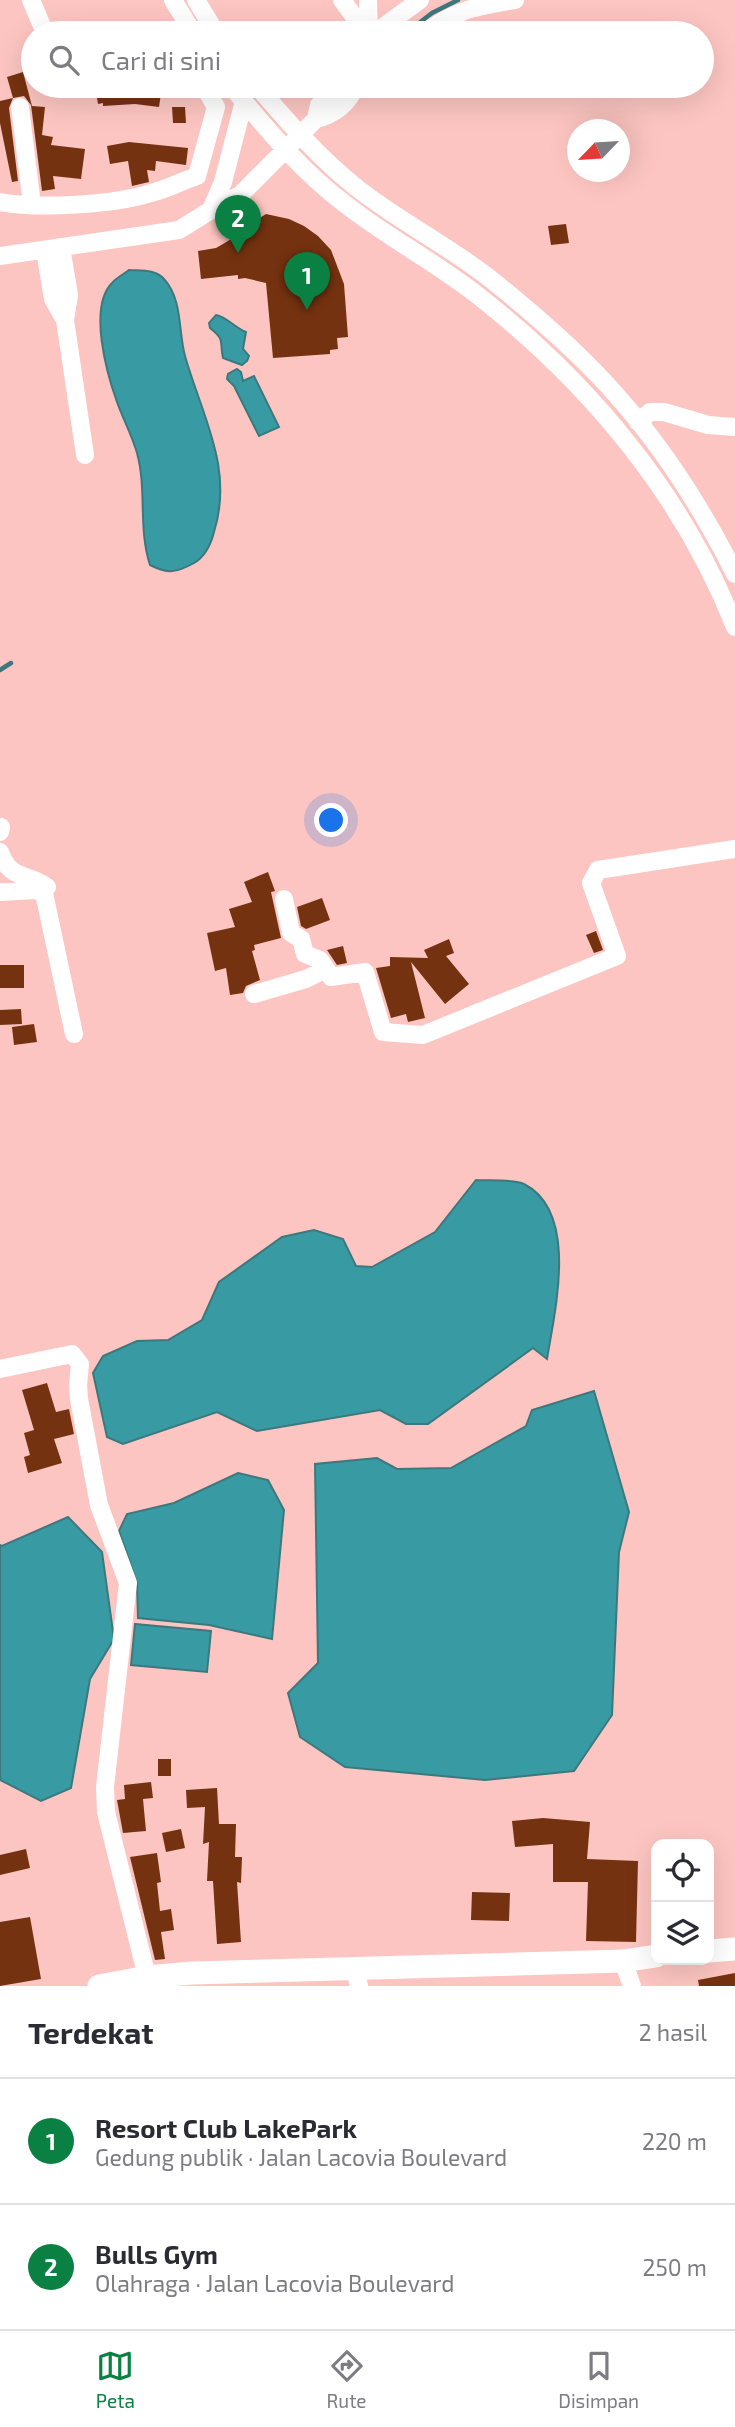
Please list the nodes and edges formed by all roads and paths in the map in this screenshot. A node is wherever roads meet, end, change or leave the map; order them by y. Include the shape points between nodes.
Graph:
1 (31, 0) edge
2 (173, 0) edge
3 (196, 0) edge
4 (342, 0) edge
5 (368, 0) edge
6 (421, 0) edge
7 (515, 0) edge
8 (40, 21) edge
9 (186, 21) edge
10 (209, 21) edge
11 (359, 21) edge
12 (368, 21) edge
13 (392, 21) edge
14 (440, 21) edge
15 (211, 98) edge
16 (241, 98) edge
17 (267, 98) edge
18 (326, 98) edge
19 (349, 98) edge
20 (244, 102) junction
21 (20, 107) dead end
22 (316, 119) junction
23 (299, 135) junction
24 (285, 150) junction
25 (0, 202) edge
26 (32, 205) junction
27 (211, 210) junction
28 (53, 249) junction
29 (0, 256) edge
30 (511, 296) junction
31 (498, 312) junction
32 (638, 422) junction
33 (735, 427) edge
34 (85, 455) dead end
35 (735, 574) edge
36 (728, 588) edge
37 (735, 627) edge
38 (735, 849) edge
39 (0, 852) edge
40 (0, 892) edge
41 (44, 893) junction
42 (284, 899) dead end
43 (326, 969) junction
44 (254, 994) dead end
45 (74, 1034) dead end
46 (0, 1369) edge
47 (735, 1949) edge
48 (714, 1951) edge
49 (651, 1957) edge
50 (623, 1961) junction
51 (147, 1977) junction
52 (357, 1977) edge
53 (99, 1986) edge
54 (632, 1986) edge

1 - 8 street
2 - 9 street
3 - 10 street
4 - 11 street
5 - 12 street
6 - 13 street
7 - 14 street via 467,8
15 - 26 street via 216,107 197,176 150,194
16 - 20 street
17 - 23 street
18 - 22 street via 319,105
19 - 22 street via 330,116
20 - 24 street
20 - 27 street
21 - 26 street
22 - 23 street
23 - 24 street
23 - 30 street via 357,187
24 - 27 street via 240,195
24 - 31 street via 344,204
25 - 26 street
27 - 28 street via 179,229
28 - 29 street
28 - 34 street via 69,295 65,320
30 - 31 street
30 - 32 street via 597,374
31 - 36 street via 582,388 622,434
32 - 33 street via 650,412 664,412 708,425
32 - 35 street via 684,487
36 - 37 street
38 - 43 street via 598,870 591,883 617,956 423,1035 383,1032 365,972 331,977
39 - 41 street via 4,865 19,876 47,885
40 - 41 street
41 - 45 street
42 - 43 street via 291,933 301,939 305,954 320,960
43 - 44 street
46 - 51 street via 72,1354 80,1364 79,1399 99,1505 128,1583 104,1787 106,1812
47 - 48 street
49 - 50 street
50 - 52 street
50 - 54 street
51 - 52 street via 240,1970
51 - 53 street

